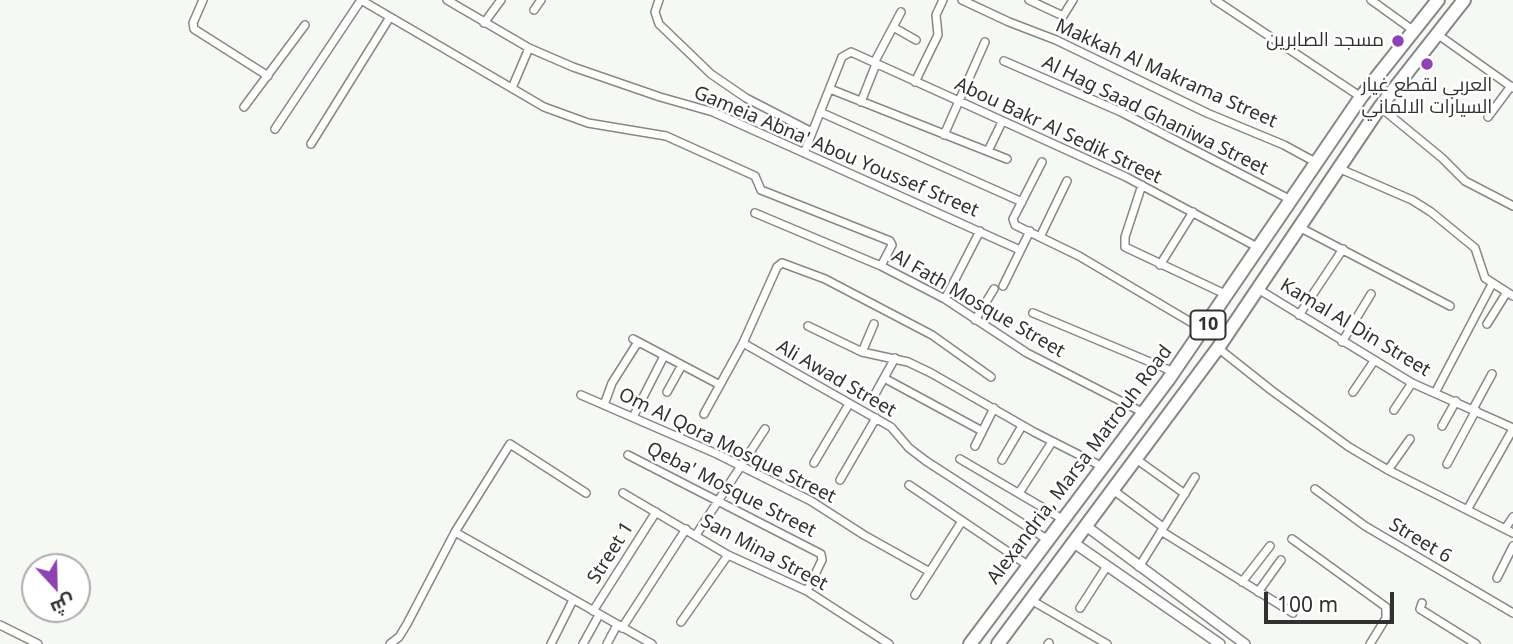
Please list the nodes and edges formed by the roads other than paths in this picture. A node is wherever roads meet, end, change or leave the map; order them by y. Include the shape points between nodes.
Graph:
1 (203, 0) edge
2 (361, 0) edge
3 (447, 0) edge
4 (501, 0) edge
5 (541, 0) edge
6 (659, 0) edge
7 (943, 0) edge
8 (962, 0) edge
9 (1029, 0) edge
10 (1073, 0) edge
11 (1215, 0) edge
12 (1371, 0) edge
13 (1438, 0) edge
14 (1458, 2) edge
15 (534, 10) dead end
16 (901, 12) dead end
17 (390, 17) junction
18 (484, 23) junction
19 (305, 25) dead end
20 (893, 27) junction
21 (1414, 31) junction
22 (1437, 34) junction
23 (916, 40) dead end
24 (985, 42) dead end
25 (529, 48) junction
26 (1004, 61) dead end
27 (875, 64) junction
28 (268, 76) junction
29 (915, 82) junction
30 (1512, 87) edge
31 (512, 89) junction
32 (830, 89) junction
33 (1361, 97) junction
34 (860, 102) junction
35 (958, 102) junction
36 (244, 107) dead end
37 (1380, 107) junction
38 (820, 112) junction
39 (1489, 117) dead end
40 (1002, 122) junction
41 (275, 129) dead end
42 (813, 132) junction
43 (944, 135) junction
44 (311, 144) dead end
45 (988, 152) junction
46 (804, 153) junction
47 (1007, 159) dead end
48 (1042, 162) dead end
49 (1317, 163) junction
50 (1338, 168) junction
51 (1067, 181) dead end
52 (1142, 185) junction
53 (1292, 200) junction
54 (1022, 202) junction
55 (1513, 206) edge
56 (1193, 212) junction
57 (755, 213) dead end
58 (1299, 227) junction
59 (980, 230) junction
60 (1030, 231) junction
61 (1040, 237) junction
62 (1260, 248) junction
63 (1343, 249) junction
64 (1020, 250) junction
65 (1160, 265) junction
66 (881, 266) junction
67 (1492, 284) junction
68 (1003, 286) dead end
69 (994, 289) dead end
70 (1258, 289) junction
71 (1371, 294) dead end
72 (1510, 294) edge
73 (1228, 295) junction
74 (945, 299) junction
75 (1450, 306) dead end
76 (1033, 313) dead end
77 (1299, 315) junction
78 (975, 320) junction
79 (874, 324) dead end
80 (1487, 324) dead end
81 (808, 327) dead end
82 (1204, 330) junction
83 (1342, 342) junction
84 (743, 344) junction
85 (1218, 348) junction
86 (862, 352) junction
87 (664, 356) junction
88 (895, 358) junction
89 (1374, 361) junction
90 (682, 365) junction
91 (1492, 374) dead end
92 (1171, 376) junction
93 (991, 377) dead end
94 (884, 378) junction
95 (1412, 383) junction
96 (720, 385) junction
97 (1186, 392) junction
98 (1353, 392) dead end
99 (667, 393) dead end
100 (1435, 393) junction
101 (581, 395) dead end
102 (874, 396) dead end
103 (1456, 401) junction
104 (849, 404) junction
105 (604, 405) junction
106 (994, 408) junction
107 (1394, 410) dead end
108 (1474, 410) junction
109 (1144, 413) junction
110 (704, 414) dead end
111 (633, 417) junction
112 (876, 418) junction
113 (1022, 426) junction
114 (1442, 426) dead end
115 (1513, 427) edge
116 (765, 429) dead end
117 (982, 431) junction
118 (1410, 439) dead end
119 (1052, 442) junction
120 (975, 446) dead end
121 (628, 455) dead end
122 (960, 459) dead end
123 (1136, 459) junction
124 (1002, 460) dead end
125 (814, 463) dead end
126 (1447, 464) dead end
127 (741, 466) junction
128 (1104, 468) junction
129 (1388, 470) junction
130 (1195, 477) dead end
131 (840, 480) dead end
132 (909, 485) dead end
133 (1315, 489) dead end
134 (1112, 490) junction
135 (623, 493) dead end
136 (1019, 493) junction
137 (586, 494) dead end
138 (1185, 494) junction
139 (717, 501) junction
140 (1467, 510) junction
141 (656, 512) junction
142 (1513, 517) edge
143 (1064, 520) junction
144 (962, 521) junction
145 (1086, 527) junction
146 (1505, 528) junction
147 (1162, 529) junction
148 (686, 530) junction
149 (455, 532) junction
150 (1513, 533) edge
151 (696, 535) junction
152 (1292, 539) dead end
153 (1049, 541) junction
154 (1074, 543) junction
155 (1270, 545) dead end
156 (1513, 546) edge
157 (728, 555) junction
158 (1281, 560) dead end
159 (1029, 566) junction
160 (1107, 566) junction
161 (1139, 566) junction
162 (930, 572) junction
163 (1497, 578) dead end
164 (1242, 582) junction
165 (807, 591) junction
166 (1258, 592) junction
167 (915, 595) dead end
168 (573, 600) junction
169 (1031, 600) junction
170 (1422, 603) dead end
171 (1080, 608) dead end
172 (596, 613) junction
173 (1293, 613) dead end
174 (1513, 613) edge
175 (681, 622) dead end
176 (0, 625) edge
177 (619, 626) junction
178 (975, 642) edge
179 (647, 643) edge
180 (38, 644) edge
181 (390, 644) edge
182 (551, 644) edge
183 (583, 644) edge
184 (607, 644) edge
185 (889, 644) edge
186 (998, 644) edge
187 (1107, 644) edge
188 (1220, 644) edge
189 (1245, 644) edge
190 (1370, 644) edge
191 (1476, 644) edge

1 - 28 street via 194,29
2 - 17 street
2 - 41 street
3 - 18 street, Gameia Abna' Abou Youssef Street
4 - 18 street
5 - 15 street
6 - 42 street via 655,12 659,24 711,75
7 - 29 street via 936,15 938,35
8 - 49 street, Makkah Al Makrama Street
9 - 10 street via 1060,16
11 - 33 street
12 - 21 street
13 - 21 main road, Alexandria, Marsa Matrouh Road / 10
14 - 22 main road, 10
16 - 20 street
17 - 31 street
17 - 44 street
18 - 25 street, Gameia Abna' Abou Youssef Street
19 - 28 street
20 - 23 street
20 - 27 street
21 - 33 main road, Alexandria, Marsa Matrouh Road / 10
22 - 30 street
22 - 37 main road, 10
24 - 35 street
25 - 31 street
25 - 46 street, Gameia Abna' Abou Youssef Street via 713,112
26 - 53 street, Al Hag Saad Ghaniwa Street via 1121,112
27 - 29 street, Abou Bakr Al Sedik Street
27 - 32 street, Abou Bakr Al Sedik Street via 851,52 842,57
27 - 34 street
28 - 36 street
29 - 35 street, Abou Bakr Al Sedik Street
30 - 39 street
31 - 66 street via 544,107 588,122 666,136 747,172 757,177 761,190 891,242
32 - 34 street
32 - 38 street
33 - 49 main road, Alexandria, Marsa Matrouh Road / 10
34 - 43 street
35 - 40 street, Abou Bakr Al Sedik Street
35 - 43 street
37 - 50 main road, 10
37 - 55 street via 1465,181
38 - 42 street
38 - 54 street
40 - 45 street
40 - 52 street, Abou Bakr Al Sedik Street
42 - 46 street
43 - 45 street
45 - 47 street
46 - 59 street, Gameia Abna' Abou Youssef Street
48 - 54 street
49 - 53 main road, Alexandria, Marsa Matrouh Road / 10
50 - 58 main road, 10
50 - 67 street via 1431,212 1475,248 1482,272
51 - 61 street
52 - 56 street, Abou Bakr Al Sedik Street
52 - 65 street via 1123,242 1129,250
53 - 62 main road, Alexandria, Marsa Matrouh Road / 10
54 - 60 street via 1013,222
56 - 62 street, Abou Bakr Al Sedik Street
56 - 65 street
57 - 66 street, Al Fath Mosque Street
58 - 63 street
58 - 70 main road, 10
59 - 64 street, Gameia Abna' Abou Youssef Street
59 - 74 street
60 - 61 street
60 - 64 street
61 - 82 street
62 - 73 main road, Alexandria, Marsa Matrouh Road / 10
63 - 75 street
63 - 77 street
64 - 68 street
65 - 73 street
66 - 74 street, Al Fath Mosque Street
67 - 72 street
67 - 100 street
69 - 78 street
70 - 77 street, Kamal Al Din Street
70 - 85 main road, 10
71 - 83 street
72 - 80 street
73 - 82 main road, Alexandria, Marsa Matrouh Road / 10
74 - 78 street, Al Fath Mosque Street
76 - 92 street
77 - 83 street, Kamal Al Din Street
78 - 109 street, Al Fath Mosque Street via 1027,353
79 - 86 street
81 - 86 street
82 - 92 main road, Alexandria, Marsa Matrouh Road / 10
83 - 89 street, Kamal Al Din Street
84 - 93 street via 777,267 784,264 825,279 932,335
84 - 96 street
84 - 104 street, Ali Awad Street
85 - 97 main road, 10
85 - 129 street via 1326,431
86 - 88 street
87 - 90 street
87 - 105 street via 635,340
87 - 111 street
88 - 94 street
88 - 106 street
89 - 95 street, Kamal Al Din Street
89 - 98 street
90 - 96 street
90 - 99 street
91 - 108 street
92 - 97 main road
92 - 109 main road, Alexandria, Marsa Matrouh Road / 10
94 - 102 street
94 - 117 street
95 - 100 street, Kamal Al Din Street
95 - 107 street
96 - 110 street
97 - 123 main road, 10
100 - 103 street, Kamal Al Din Street
101 - 105 street, Om Al Qora Mosque Street
103 - 108 street, Kamal Al Din Street
103 - 114 street
104 - 112 street, Ali Awad Street
104 - 125 street
105 - 111 street, Om Al Qora Mosque Street
106 - 113 street
106 - 117 street
108 - 115 street, Kamal Al Din Street
108 - 126 street
109 - 128 main road, Alexandria, Marsa Matrouh Road / 10
111 - 127 street, Om Al Qora Mosque Street
112 - 131 street
112 - 153 street, Ali Awad Street via 926,461
113 - 119 street
113 - 124 street
115 - 140 street
116 - 127 street
117 - 120 street
118 - 129 street
119 - 128 street
119 - 136 street
121 - 139 street, Qeba' Mosque Street
122 - 136 street
123 - 134 main road, 10
123 - 138 street
127 - 139 street
127 - 162 street, Om Al Qora Mosque Street via 825,508
128 - 143 main road, Alexandria, Marsa Matrouh Road / 10
129 - 140 street
130 - 138 street
132 - 144 street
133 - 174 street, Street 6 via 1364,526
134 - 145 main road, 10
134 - 147 street
135 - 141 street, San Mina Street
136 - 143 street
137 - 149 street via 509,444
138 - 147 street
139 - 151 street
139 - 165 street, Qeba' Mosque Street via 821,554
140 - 146 street
141 - 148 street, San Mina Street
141 - 172 street, Street 1
142 - 146 street
143 - 153 main road, Alexandria, Marsa Matrouh Road / 10
144 - 159 street
144 - 162 street
145 - 154 main road, 10
145 - 161 street
146 - 150 street
147 - 161 street
147 - 164 street
148 - 151 street, San Mina Street
148 - 177 street
149 - 168 street
149 - 181 street via 407,624
151 - 157 street, San Mina Street
152 - 190 street via 1386,607 1386,618
153 - 159 main road, Alexandria, Marsa Matrouh Road / 10
154 - 160 street
154 - 169 main road, 10
155 - 164 street
156 - 163 street
157 - 165 street, San Mina Street
157 - 175 street
158 - 166 street
159 - 178 main road, Alexandria, Marsa Matrouh Road / 10
160 - 171 street
160 - 188 street
161 - 189 street
162 - 167 street
164 - 166 street
165 - 185 street, San Mina Street
166 - 173 street
168 - 172 street
168 - 182 street, Street 1
169 - 186 main road, 10
169 - 187 street
170 - 191 street via 1423,611
172 - 177 street
172 - 183 street, Street 1
176 - 180 street
177 - 179 street
177 - 184 street

